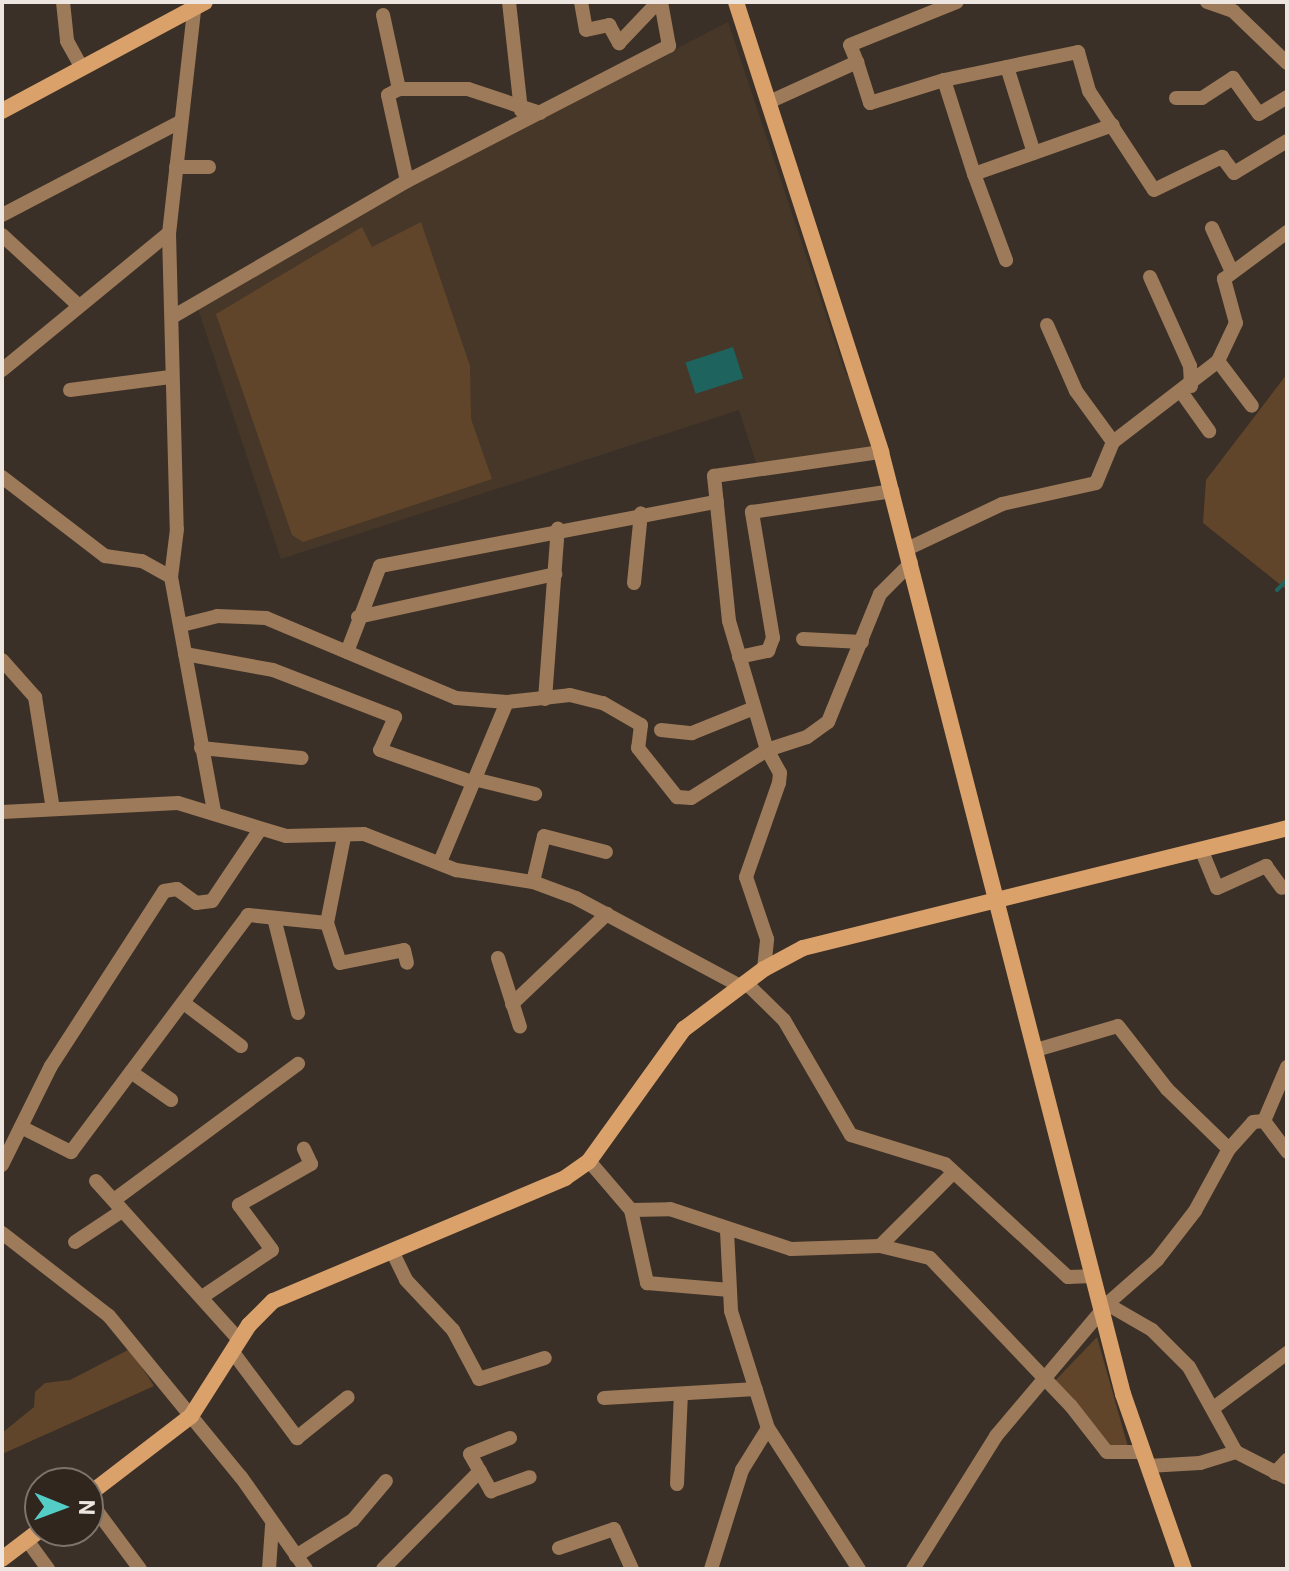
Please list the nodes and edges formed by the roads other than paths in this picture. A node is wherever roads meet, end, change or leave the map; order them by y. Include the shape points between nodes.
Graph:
1 (63, 2) edge
2 (509, 2) edge
3 (581, 2) edge
4 (659, 2) edge
5 (736, 2) edge
6 (957, 2) edge
7 (1207, 2) edge
8 (198, 4) edge
9 (383, 15) dead end
10 (857, 62) junction
11 (1287, 63) edge
12 (1007, 67) junction
13 (82, 68) junction
14 (944, 80) junction
15 (399, 89) junction
16 (1287, 97) edge
17 (1176, 98) dead end
18 (769, 102) junction
19 (521, 110) junction
20 (2, 111) edge
21 (540, 113) junction
22 (180, 122) junction
23 (1113, 125) junction
24 (1287, 141) edge
25 (1034, 153) junction
26 (176, 167) junction
27 (209, 167) dead end
28 (974, 174) junction
29 (407, 181) junction
30 (2, 215) edge
31 (1212, 228) dead end
32 (1287, 232) edge
33 (169, 233) junction
34 (2, 235) edge
35 (1006, 260) dead end
36 (1232, 272) junction
37 (1150, 277) dead end
38 (77, 304) junction
39 (174, 316) junction
40 (1047, 325) dead end
41 (1218, 361) junction
42 (2, 370) edge
43 (170, 377) junction
44 (70, 390) dead end
45 (1187, 390) junction
46 (1252, 406) dead end
47 (1209, 431) dead end
48 (1113, 442) junction
49 (881, 452) junction
50 (2, 477) edge
51 (892, 491) junction
52 (717, 502) junction
53 (641, 513) junction
54 (558, 528) junction
55 (909, 556) junction
56 (555, 574) junction
57 (171, 577) junction
58 (634, 583) dead end
59 (358, 617) junction
60 (182, 625) junction
61 (803, 639) dead end
62 (862, 642) junction
63 (347, 652) junction
64 (185, 654) junction
65 (739, 657) junction
66 (2, 660) edge
67 (545, 699) junction
68 (507, 702) junction
69 (754, 708) junction
70 (661, 730) dead end
71 (201, 748) junction
72 (767, 750) junction
73 (302, 758) dead end
74 (473, 780) junction
75 (535, 794) dead end
76 (53, 809) junction
77 (214, 811) junction
78 (2, 812) edge
79 (1287, 828) edge
80 (259, 831) junction
81 (344, 837) junction
82 (1201, 849) junction
83 (606, 852) dead end
84 (440, 862) junction
85 (533, 882) junction
86 (1282, 888) dead end
87 (995, 899) junction
88 (607, 914) junction
89 (274, 918) junction
90 (327, 923) junction
91 (498, 958) dead end
92 (407, 963) dead end
93 (764, 969) junction
94 (743, 984) junction
95 (185, 1004) junction
96 (512, 1004) junction
97 (298, 1013) dead end
98 (520, 1027) dead end
99 (241, 1046) dead end
100 (1036, 1050) junction
101 (298, 1064) dead end
102 (1287, 1067) edge
103 (131, 1072) junction
104 (171, 1100) dead end
105 (1264, 1121) junction
106 (23, 1128) junction
107 (304, 1149) dead end
108 (1229, 1149) junction
109 (1287, 1152) edge
110 (589, 1161) junction
111 (2, 1165) edge
112 (952, 1174) junction
113 (96, 1181) dead end
114 (118, 1205) junction
115 (631, 1210) junction
116 (727, 1231) junction
117 (2, 1233) edge
118 (75, 1242) dead end
119 (880, 1246) junction
120 (392, 1251) junction
121 (1093, 1276) junction
122 (730, 1290) junction
123 (202, 1297) junction
124 (1104, 1306) junction
125 (235, 1346) junction
126 (1287, 1353) edge
127 (545, 1358) dead end
128 (1042, 1380) junction
129 (756, 1389) junction
130 (681, 1394) junction
131 (348, 1397) dead end
132 (604, 1398) dead end
133 (1216, 1406) junction
134 (191, 1416) junction
135 (768, 1428) junction
136 (510, 1438) dead end
137 (1236, 1452) junction
138 (1146, 1459) junction
139 (1287, 1460) edge
140 (480, 1471) junction
141 (1281, 1476) edge
142 (530, 1477) dead end
143 (386, 1481) dead end
144 (104, 1484) edge
145 (677, 1484) dead end
146 (104, 1519) edge
147 (272, 1524) junction
148 (24, 1542) edge
149 (38, 1547) edge
150 (559, 1548) dead end
151 (296, 1556) junction
152 (2, 1559) edge
153 (48, 1569) edge
154 (140, 1569) edge
155 (269, 1569) edge
156 (306, 1569) edge
157 (383, 1569) edge
158 (632, 1569) edge
159 (711, 1569) edge
160 (859, 1569) edge
161 (913, 1569) edge
162 (1184, 1569) edge

1 - 13 street via 67,41
2 - 19 street
3 - 4 street via 586,30 609,25 619,43
4 - 21 street via 669,46
5 - 18 street
6 - 10 street via 850,45
7 - 11 street via 1233,11
8 - 13 street
8 - 22 street
9 - 15 street
10 - 14 street via 870,103
10 - 18 street
12 - 14 street
12 - 23 street via 1078,52 1089,91
12 - 25 street
13 - 20 street
14 - 28 street
15 - 19 street via 468,89
15 - 29 street via 388,95
16 - 17 street via 1259,114 1233,78 1202,98
18 - 49 street
19 - 21 street
21 - 29 street
22 - 26 street
22 - 30 street
23 - 24 street via 1154,190 1222,157 1234,173
23 - 25 street
25 - 28 street
26 - 27 street
26 - 33 street
28 - 35 street
29 - 39 street
31 - 36 street
32 - 36 street via 1271,249
33 - 38 street
33 - 39 street
34 - 38 street
36 - 41 street via 1225,290 1236,323
37 - 45 street via 1190,366
38 - 42 street
39 - 43 street
40 - 48 street via 1076,391
41 - 45 street
41 - 46 street
43 - 44 street
43 - 57 street via 177,529
45 - 47 street
45 - 48 street
48 - 55 street via 1096,483 1087,489 1002,504
49 - 51 street
49 - 52 street via 714,476
50 - 57 street via 105,556 151,564
51 - 55 street
51 - 65 street via 752,512 773,638 768,651
52 - 53 street
52 - 65 street via 729,621
53 - 54 street
53 - 58 street
54 - 56 street
54 - 59 street via 380,566
55 - 62 street via 880,594
55 - 87 street
56 - 59 street
56 - 67 street
57 - 60 street
59 - 63 street
60 - 63 street via 217,616 266,618
60 - 64 street
61 - 62 street
62 - 72 street via 828,722 807,737
63 - 68 street via 456,698
64 - 71 street
64 - 74 street via 273,670 395,717 380,750
65 - 69 street
66 - 76 street via 35,697
67 - 68 street
67 - 72 street via 580,696 641,725 638,748 677,797 691,798
68 - 74 street
69 - 70 street via 692,733
69 - 72 street
71 - 73 street
71 - 77 street
72 - 93 street via 780,773 779,783 746,877 767,939
74 - 75 street
74 - 84 street
76 - 77 street via 178,803
76 - 78 street
77 - 80 street
79 - 82 street
80 - 81 street
80 - 106 street via 212,901 196,903 177,889 164,891 51,1066
81 - 84 street via 393,841
81 - 90 street
82 - 86 street via 1217,888 1266,866
82 - 87 street
83 - 85 street via 544,836
84 - 85 street via 492,878
85 - 88 street
87 - 93 street via 803,948
87 - 100 street
88 - 94 street
88 - 96 street
89 - 90 street
89 - 95 street via 248,915
89 - 97 street
90 - 92 street via 340,963 404,950
91 - 96 street
93 - 94 street
94 - 110 street via 684,1029
94 - 112 street via 784,1020 851,1135 945,1164
95 - 99 street
95 - 103 street
96 - 98 street
100 - 108 street via 1118,1026 1167,1089
100 - 121 street
101 - 114 street
102 - 105 street
103 - 104 street
103 - 106 street via 71,1152
105 - 108 street via 1253,1122
105 - 109 street
106 - 111 street
107 - 123 street via 311,1164 239,1205 272,1250
108 - 124 street via 1195,1211 1157,1260
110 - 115 street
110 - 120 street via 565,1178
112 - 119 street
112 - 121 street via 1068,1277
113 - 114 street
114 - 118 street
114 - 123 street
115 - 116 street via 670,1209
115 - 122 street via 647,1283
116 - 119 street via 754,1233 791,1249
116 - 122 street
117 - 134 street via 109,1316
119 - 128 street via 930,1258
120 - 125 street via 273,1301
120 - 127 street via 406,1280 453,1330 479,1379
121 - 124 street
122 - 129 street via 739,1346
123 - 125 street
124 - 128 street
124 - 133 street via 1173,1349
124 - 138 street
125 - 131 street via 297,1438
125 - 134 street
126 - 133 street
128 - 138 street via 1107,1452
128 - 161 street via 977,1462
129 - 130 street
129 - 135 street
130 - 132 street
130 - 145 street
133 - 137 street
134 - 144 street
134 - 147 street
135 - 159 street via 742,1470
135 - 160 street
136 - 140 street via 470,1454
137 - 138 street via 1200,1463
137 - 141 street
138 - 162 street
139 - 141 street
140 - 142 street via 491,1491
140 - 157 street
143 - 151 street via 353,1520
146 - 154 street
147 - 151 street
147 - 155 street
148 - 152 street
149 - 153 street
150 - 158 street via 614,1529
151 - 156 street

